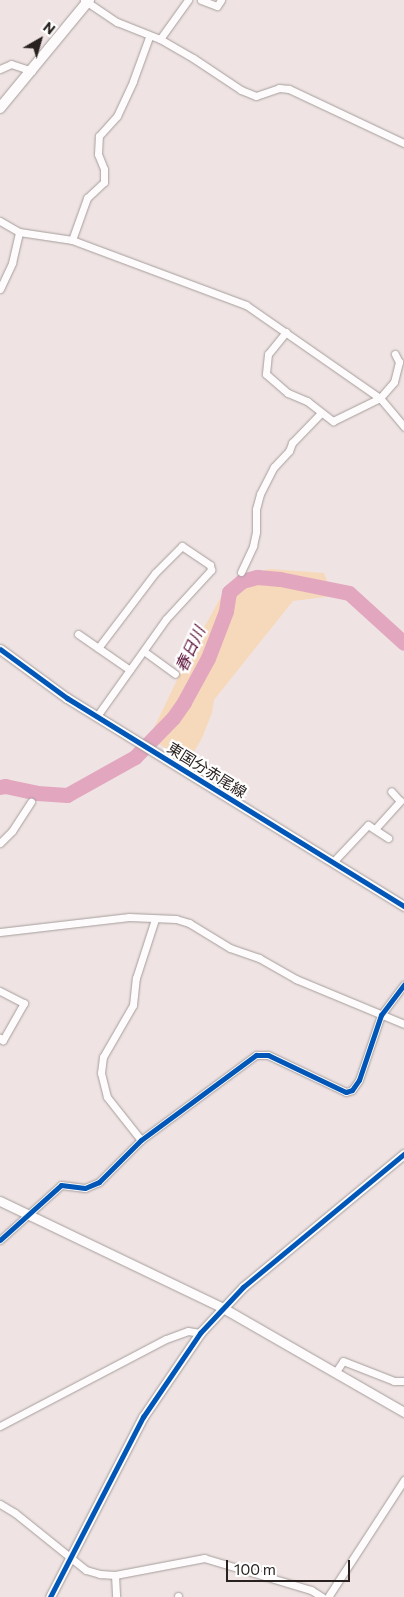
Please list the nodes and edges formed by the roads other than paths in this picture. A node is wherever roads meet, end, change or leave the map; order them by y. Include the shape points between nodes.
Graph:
1 (188, 0) edge
2 (201, 0) edge
3 (220, 0) edge
4 (87, 1) edge
5 (149, 37) junction
6 (160, 39) junction
7 (0, 69) edge
8 (32, 71) junction
9 (0, 108) edge
10 (404, 143) edge
11 (0, 221) edge
12 (19, 232) junction
13 (72, 240) junction
14 (0, 289) edge
15 (286, 332) junction
16 (395, 354) dead end
17 (380, 398) junction
18 (321, 414) junction
19 (404, 427) edge
20 (241, 572) dead end
21 (78, 634) dead end
22 (98, 648) junction
23 (0, 649) edge
24 (145, 652) junction
25 (130, 670) junction
26 (174, 674) dead end
27 (97, 716) junction
28 (391, 791) dead end
29 (32, 802) dead end
30 (402, 802) edge
31 (375, 829) junction
32 (388, 838) dead end
33 (0, 843) edge
34 (333, 862) junction
35 (404, 906) edge
36 (155, 919) junction
37 (0, 932) edge
38 (404, 985) edge
39 (0, 991) edge
40 (381, 1015) junction
41 (404, 1024) edge
42 (0, 1038) edge
43 (141, 1140) junction
44 (404, 1154) edge
45 (0, 1201) edge
46 (29, 1216) junction
47 (0, 1240) edge
48 (223, 1308) junction
49 (200, 1333) junction
50 (335, 1373) junction
51 (404, 1381) edge
52 (404, 1412) edge
53 (0, 1426) edge
54 (404, 1480) edge
55 (0, 1504) edge
56 (70, 1558) junction
57 (115, 1575) junction
58 (50, 1597) edge
59 (116, 1597) edge
60 (322, 1597) edge
61 (328, 1597) edge

1 - 6 street
2 - 3 street via 217,6
4 - 5 street via 117,22
4 - 8 main road
5 - 6 street
5 - 13 street via 117,116 99,136 98,154 104,169 104,182 84,204
6 - 10 street via 241,90 256,96 279,88 289,89
7 - 8 street via 11,64
8 - 9 main road
11 - 12 street
12 - 13 street
12 - 14 street via 12,263
13 - 15 street via 246,305
15 - 17 street
15 - 18 street via 268,354 266,374
16 - 17 street via 399,362 394,382
17 - 18 street via 333,421
17 - 19 street
18 - 20 street via 292,443 260,494 253,546
21 - 22 street
22 - 24 street via 155,573 182,546 210,565 211,570 166,619
22 - 25 street
23 - 27 street, 東国分赤尾線
24 - 25 street
24 - 26 street
25 - 27 street
27 - 34 street, 東国分赤尾線
28 - 30 street
29 - 33 street
30 - 31 street
31 - 32 street
31 - 34 street via 368,824
34 - 35 street, 東国分赤尾線
36 - 37 street via 129,917
36 - 40 street via 189,923 230,948 259,958 296,979
36 - 43 street via 136,978 133,1005 103,1057 101,1074 107,1098
38 - 40 street
39 - 42 street via 24,1003 3,1040
40 - 41 street
40 - 43 street via 352,1090 346,1092 263,1054 256,1055
43 - 46 street via 93,1186 61,1185
44 - 48 street via 272,1262
45 - 46 street
46 - 47 street
46 - 48 street
48 - 49 street
48 - 50 street
49 - 53 street via 188,1331 166,1339
49 - 56 street via 143,1417
50 - 51 street via 342,1361
50 - 52 street
54 - 61 street
55 - 56 street
56 - 57 street via 86,1570
56 - 58 street
57 - 59 street
57 - 60 street via 204,1558 310,1590

